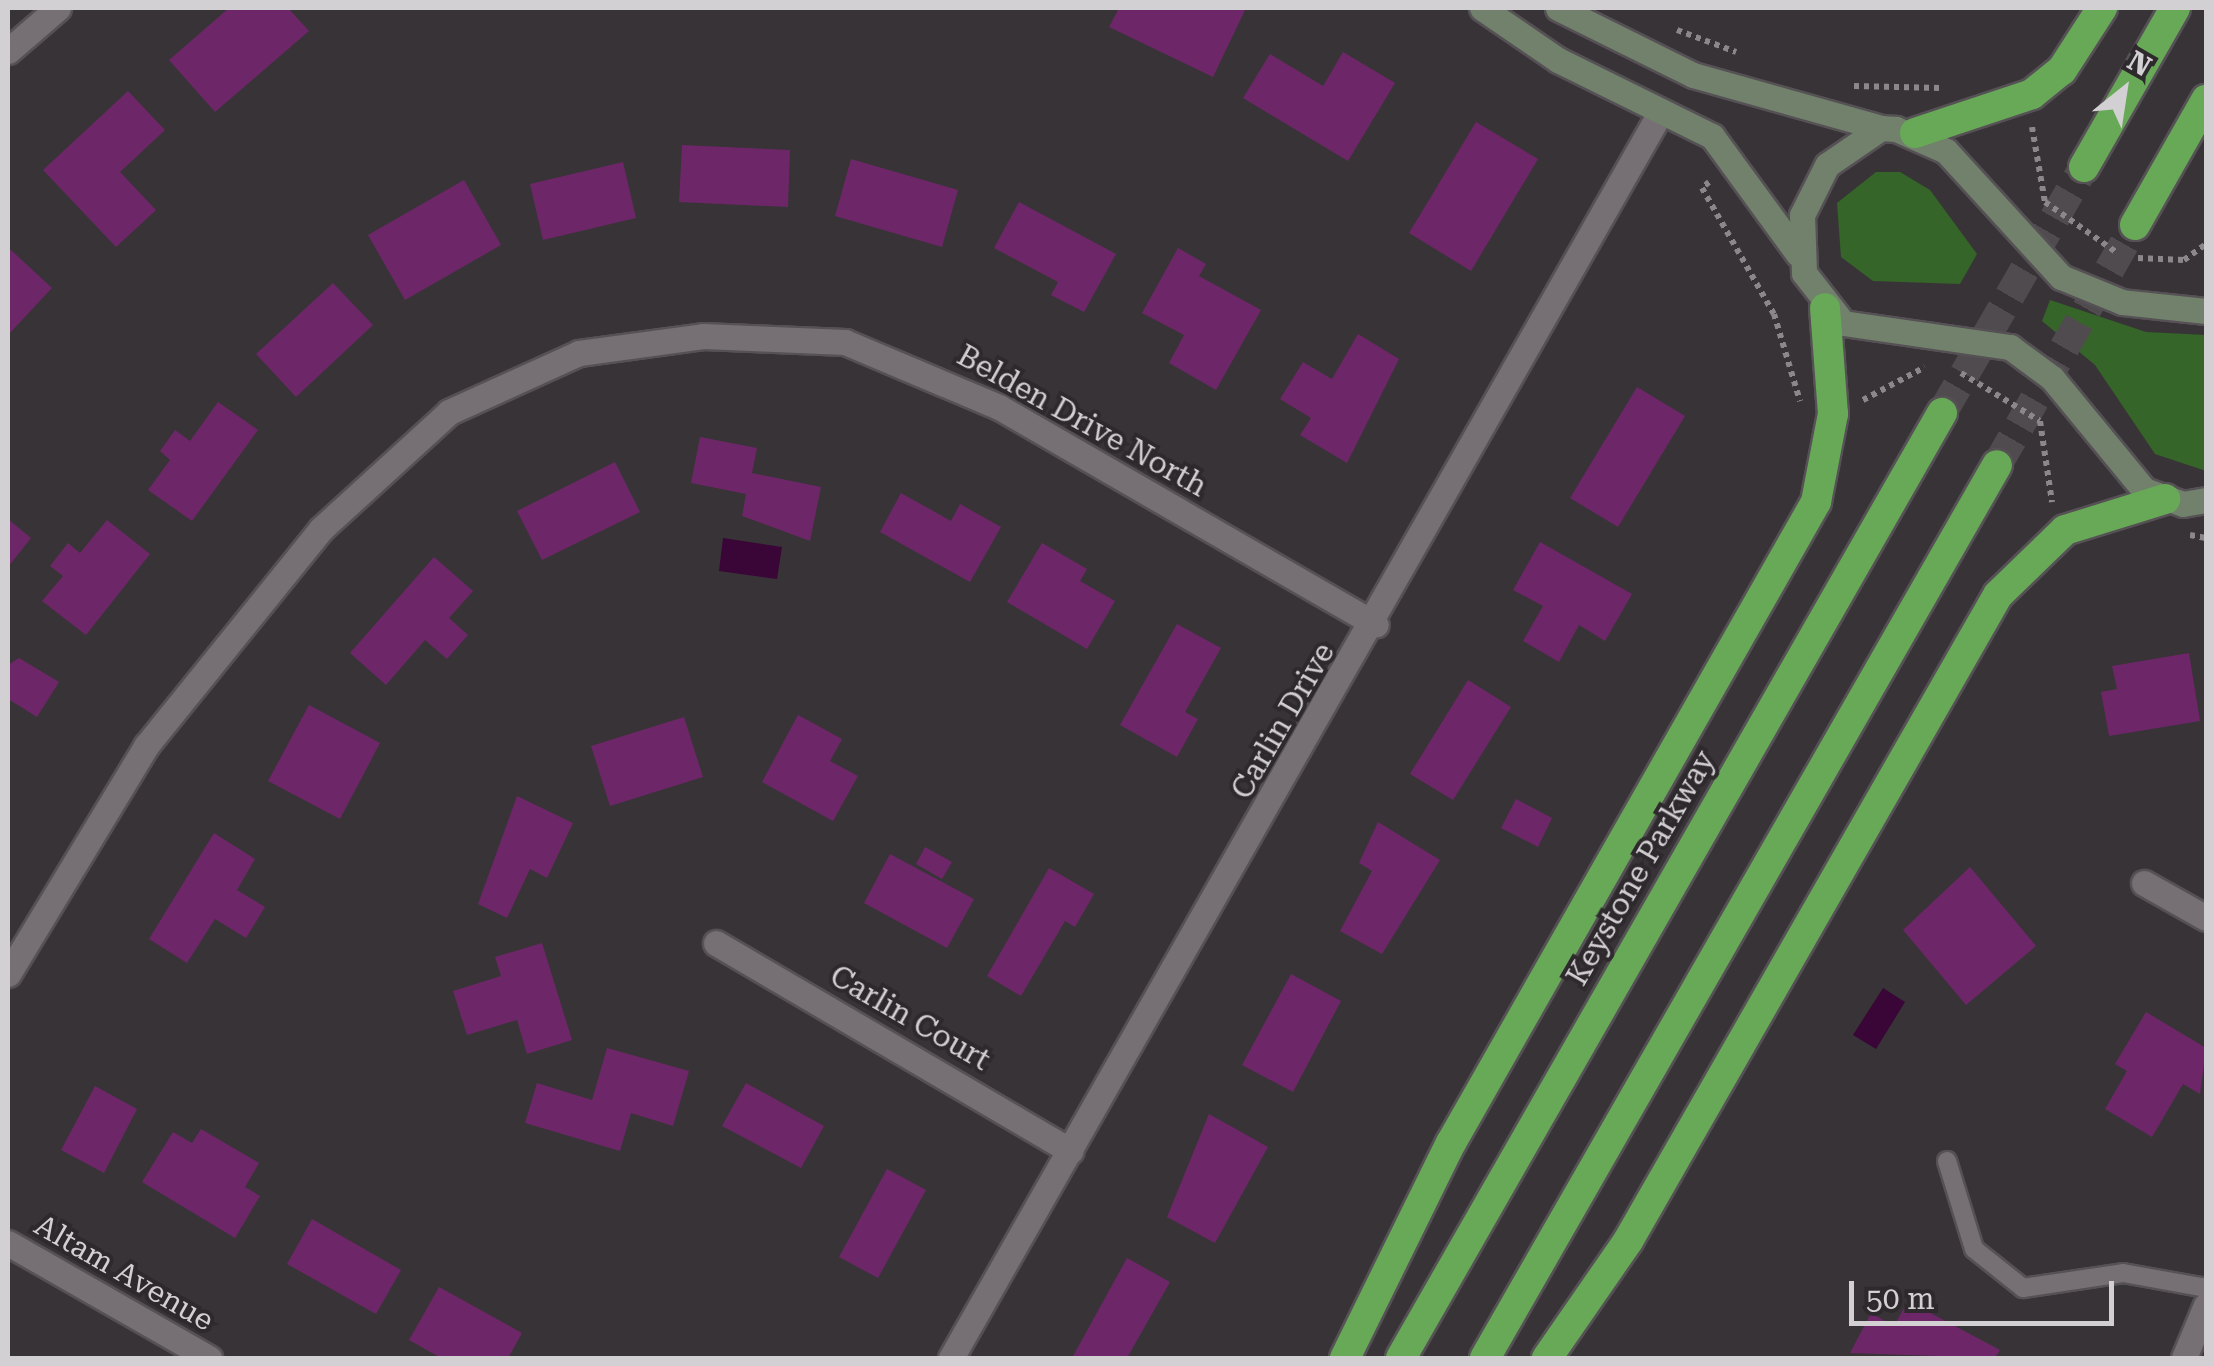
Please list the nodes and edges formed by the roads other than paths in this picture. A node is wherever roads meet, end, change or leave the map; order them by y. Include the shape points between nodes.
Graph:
1 (58, 8) edge
2 (1482, 8) edge
3 (1558, 8) edge
4 (2102, 8) edge
5 (2175, 8) edge
6 (8, 51) edge
7 (2206, 100) edge
8 (1661, 111) junction
9 (1881, 128) junction
10 (1915, 133) junction
11 (2084, 167) tunnel mouth
12 (2135, 225) tunnel mouth
13 (1798, 254) junction
14 (1824, 308) junction
15 (2206, 311) edge
16 (1942, 413) tunnel mouth
17 (1996, 465) tunnel mouth
18 (2165, 499) junction
19 (2205, 501) edge
20 (1376, 625) junction
21 (2144, 883) dead end
22 (2206, 918) edge
23 (716, 942) dead end
24 (8, 974) edge
25 (1070, 1151) junction
26 (1946, 1161) dead end
27 (8, 1244) edge
28 (2206, 1288) edge
29 (2206, 1305) edge
30 (209, 1358) edge
31 (951, 1358) edge
32 (1345, 1358) edge
33 (1401, 1358) edge
34 (1485, 1358) edge
35 (1547, 1358) edge
36 (2184, 1358) edge

1 - 6 street
2 - 8 main road via 1558,60
3 - 9 main road via 1693,75
4 - 10 highway via 2062,70 2032,94
5 - 11 highway
7 - 12 highway
8 - 13 main road via 1696,126 1734,160
8 - 20 street, Carlin Drive
9 - 10 main road
9 - 13 main road via 1849,146 1813,186
10 - 15 main road via 1946,151 2061,277 2122,302
13 - 14 main road
14 - 18 main road via 1864,332 1967,335 2010,347 2052,378 2131,479
14 - 32 highway via 1833,414 1816,502 1451,1143
16 - 33 highway, Keystone Parkway
17 - 34 highway
18 - 19 main road
18 - 35 highway via 2065,530 1998,595 1628,1241
20 - 24 street, Belden Drive North via 998,407 844,342 703,336 580,353 450,412 321,529 146,746
20 - 25 street, Carlin Drive
21 - 22 street
23 - 25 street, Carlin Court
25 - 31 street, Carlin Drive
26 - 28 lane via 1974,1249 1998,1276 2023,1288 2122,1274
27 - 30 street, Altam Avenue
29 - 36 street

